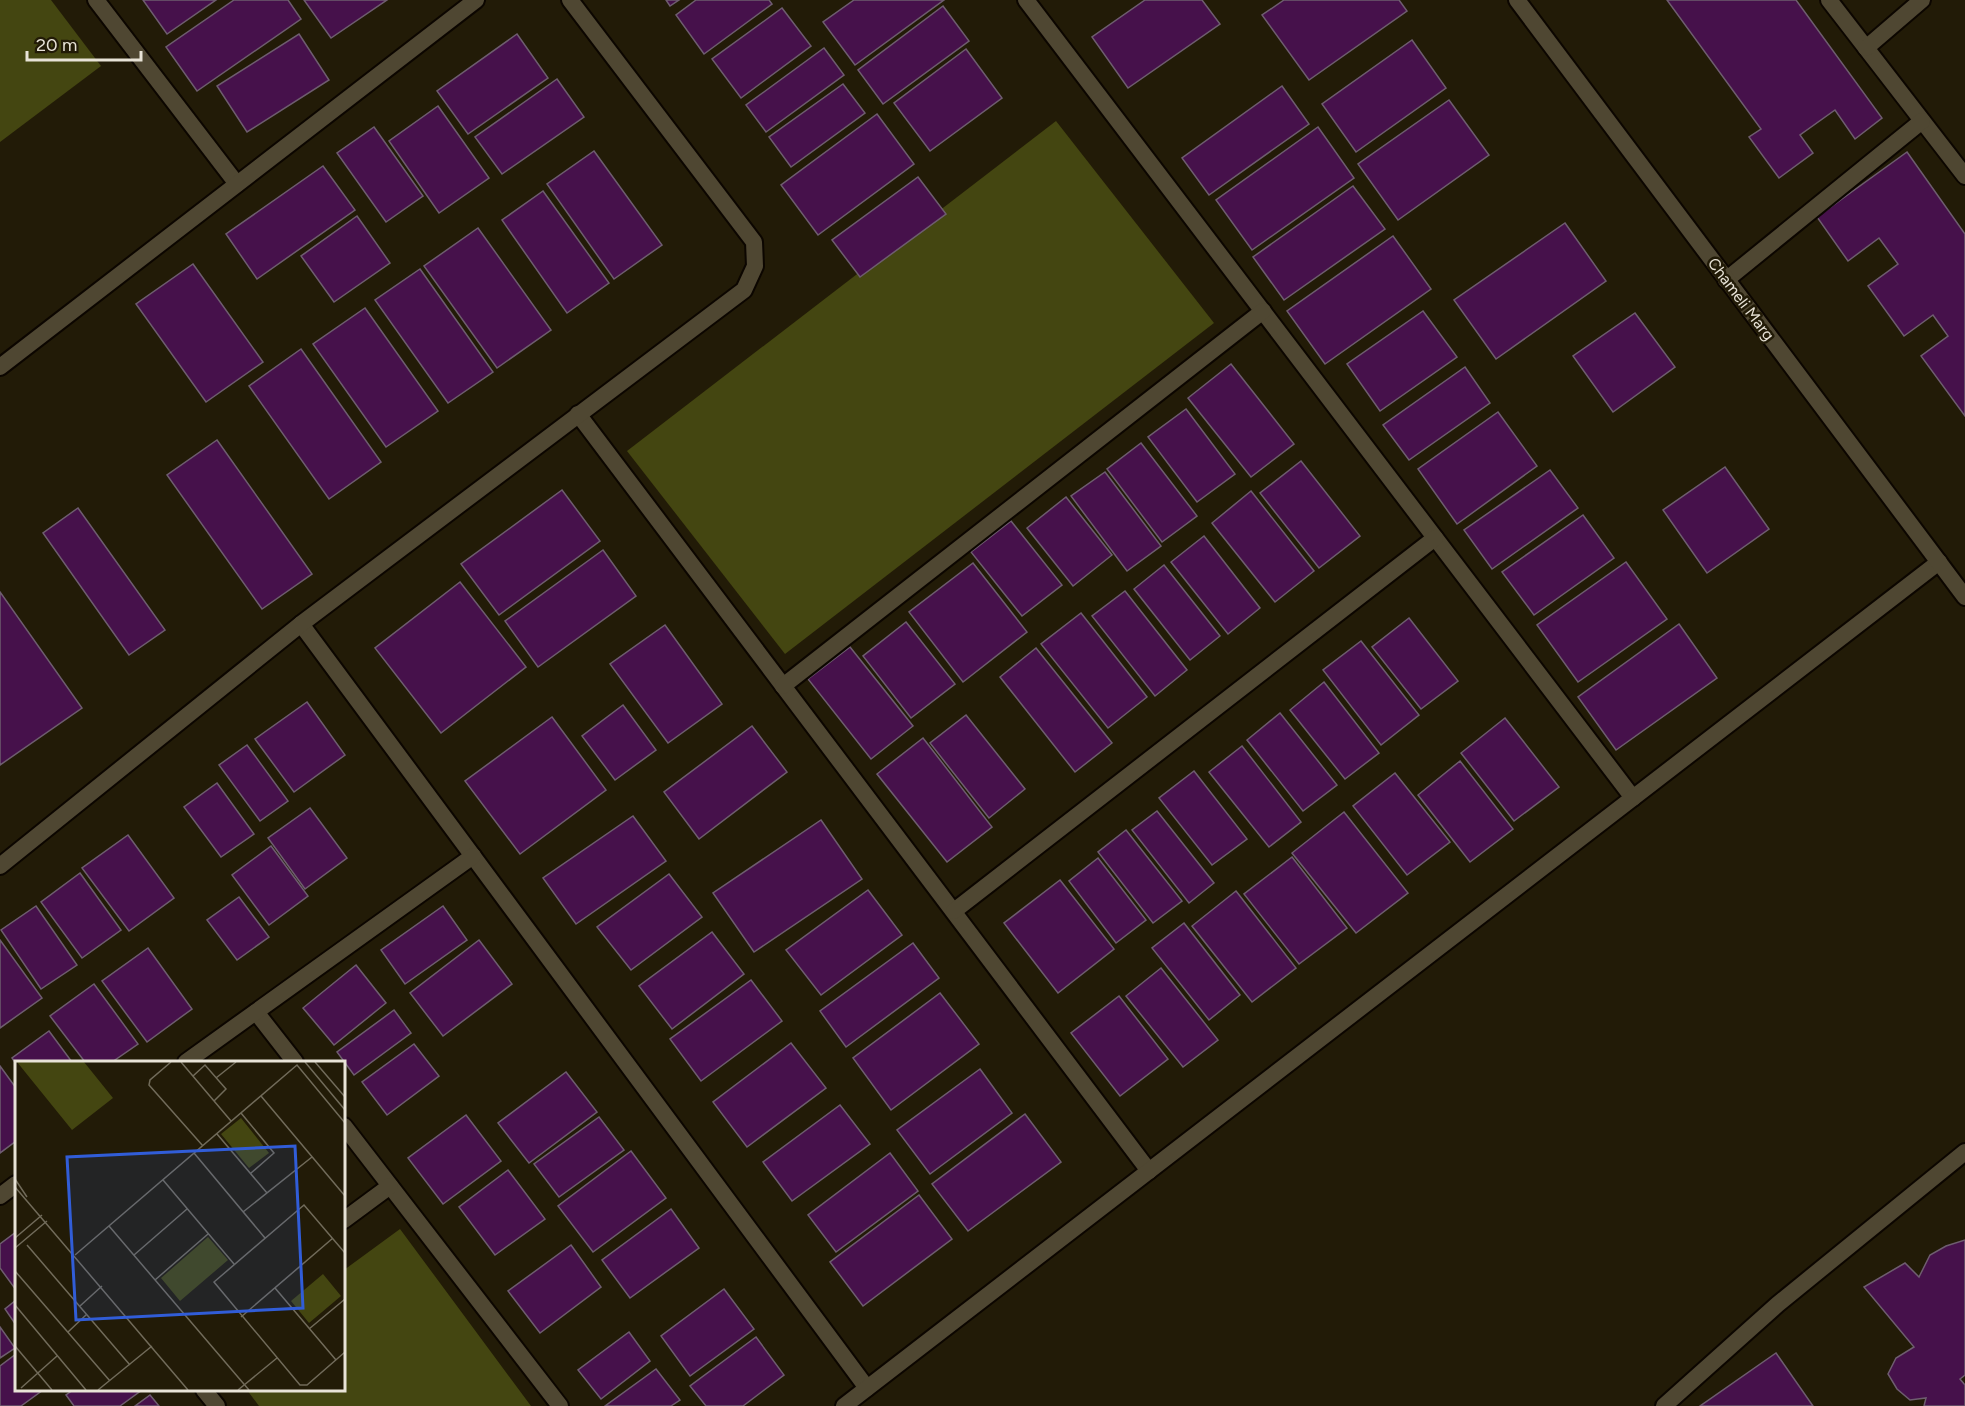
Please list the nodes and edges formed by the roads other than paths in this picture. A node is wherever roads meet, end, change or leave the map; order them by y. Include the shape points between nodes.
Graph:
1 (96, 0) edge
2 (476, 0) edge
3 (570, 0) edge
4 (1026, 0) edge
5 (1517, 0) edge
6 (1829, 0) edge
7 (1922, 0) edge
8 (1866, 48) junction
9 (1922, 121) junction
10 (1965, 176) edge
11 (237, 184) junction
12 (1726, 280) junction
13 (1263, 311) junction
14 (0, 367) edge
15 (579, 414) junction
16 (1435, 538) junction
17 (1939, 562) junction
18 (1965, 597) edge
19 (301, 624) junction
20 (783, 686) junction
21 (1633, 798) junction
22 (473, 856) junction
23 (0, 866) edge
24 (954, 911) junction
25 (256, 1012) junction
26 (187, 1061) edge
27 (294, 1061) edge
28 (345, 1127) edge
29 (1965, 1152) edge
30 (1149, 1171) junction
31 (15, 1185) edge
32 (390, 1186) junction
33 (0, 1196) edge
34 (345, 1219) edge
35 (867, 1388) junction
36 (206, 1391) edge
37 (217, 1406) edge
38 (560, 1406) edge
39 (844, 1406) edge
40 (1664, 1406) edge

1 - 11 street
2 - 11 street
3 - 15 street via 754,242 755,266 744,290
4 - 13 street
5 - 12 street, Chameli Marg
6 - 8 street
7 - 8 street
8 - 9 street
9 - 10 street
9 - 12 street
11 - 14 street
12 - 17 street, Chameli Marg
13 - 16 street
13 - 20 street
15 - 19 street
15 - 20 street
16 - 21 street
16 - 24 street
17 - 18 street, Chameli Marg
17 - 21 street
19 - 22 street
19 - 23 street
20 - 24 street
21 - 30 street
22 - 25 street
22 - 35 street
24 - 30 street
25 - 26 street
25 - 27 street
28 - 32 street
29 - 40 street via 1778,1304
30 - 35 street
31 - 33 street
32 - 34 street
32 - 38 street
35 - 39 street
36 - 37 street

